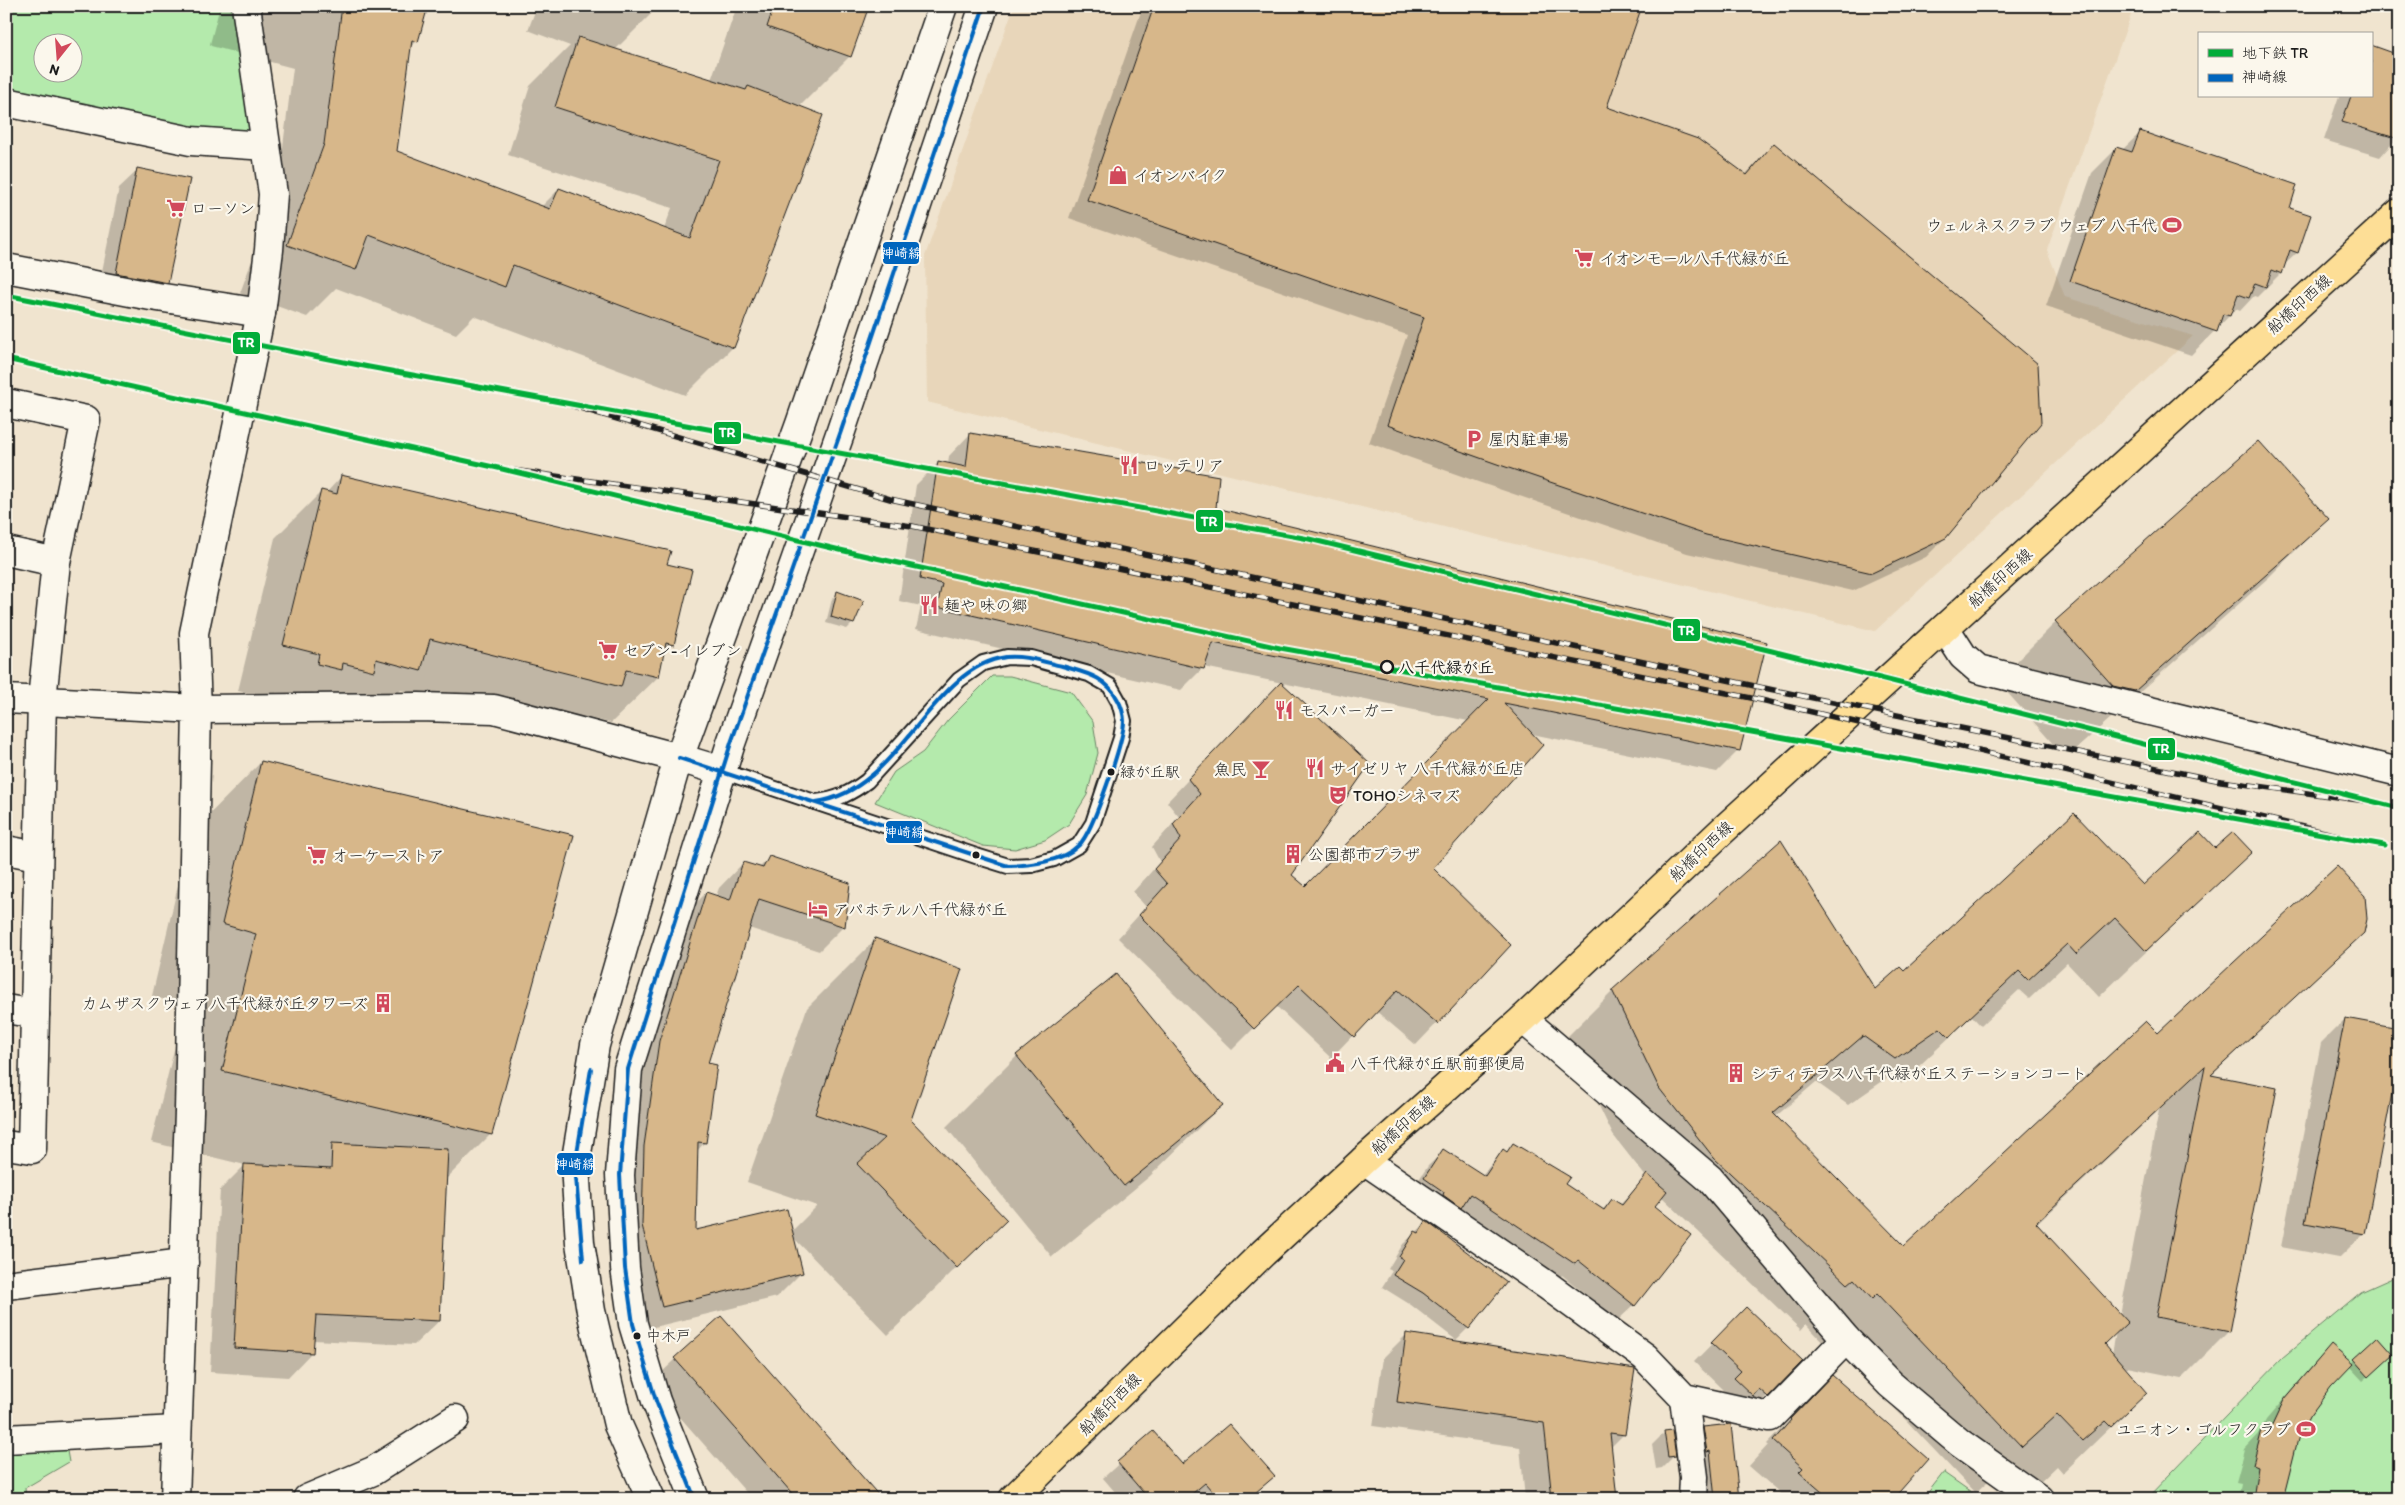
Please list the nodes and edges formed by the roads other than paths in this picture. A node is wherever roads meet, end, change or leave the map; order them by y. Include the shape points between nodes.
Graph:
1 (246, 6) edge
2 (943, 6) edge
3 (984, 6) edge
4 (6, 102) edge
5 (266, 146) junction
6 (2399, 214) edge
7 (6, 268) edge
8 (261, 313) junction
9 (6, 403) edge
10 (6, 551) edge
11 (56, 562) junction
12 (1945, 628) junction
13 (6, 699) edge
14 (42, 700) junction
15 (197, 709) junction
16 (679, 758) junction
17 (722, 771) junction
18 (2399, 772) edge
19 (816, 802) junction
20 (6, 850) edge
21 (38, 856) junction
22 (6, 1009) edge
23 (35, 1014) junction
24 (1523, 1019) junction
25 (6, 1144) edge
26 (1364, 1160) junction
27 (184, 1264) junction
28 (6, 1285) edge
29 (1846, 1339) junction
30 (1684, 1398) junction
31 (455, 1419) dead end
32 (176, 1430) junction
33 (6, 1439) edge
34 (175, 1499) edge
35 (307, 1499) edge
36 (651, 1499) edge
37 (695, 1499) edge
38 (1014, 1499) edge
39 (1693, 1499) edge
40 (2040, 1499) edge

1 - 5 street
2 - 16 street via 800,424
3 - 17 street
4 - 5 street via 191,141
5 - 8 street via 273,194
6 - 12 main road, 船橋印西線
7 - 8 street
8 - 15 street via 194,633
9 - 11 street via 86,420
10 - 11 street
11 - 14 street
12 - 18 street via 1963,656 1978,669
12 - 24 main road, 船橋印西線 via 1722,831
13 - 14 street
14 - 15 street
14 - 21 street
15 - 16 street via 494,709
15 - 27 street
16 - 17 street
16 - 36 street via 595,1044 574,1165 580,1243 591,1311 618,1425
17 - 19 lane
17 - 37 street via 628,1069 620,1175 625,1268 633,1324 656,1400
19 - 19 lane via 853,792 867,781 959,680 983,664 1007,657 1040,660 1089,674 1110,686 1119,702 1124,721 1121,738 1093,823 1079,845 1054,859 1008,866
20 - 21 street
21 - 23 street
22 - 23 street
23 - 25 street via 32,1149
24 - 26 main road, 船橋印西線
24 - 29 street via 1710,1179
26 - 30 street via 1645,1357
26 - 38 main road, 船橋印西線 via 1231,1283
27 - 28 street
27 - 32 street
29 - 30 street via 1770,1417
29 - 40 street via 1890,1384 1960,1443
30 - 39 street via 1694,1477
31 - 35 street via 372,1471
32 - 33 street
32 - 34 street

